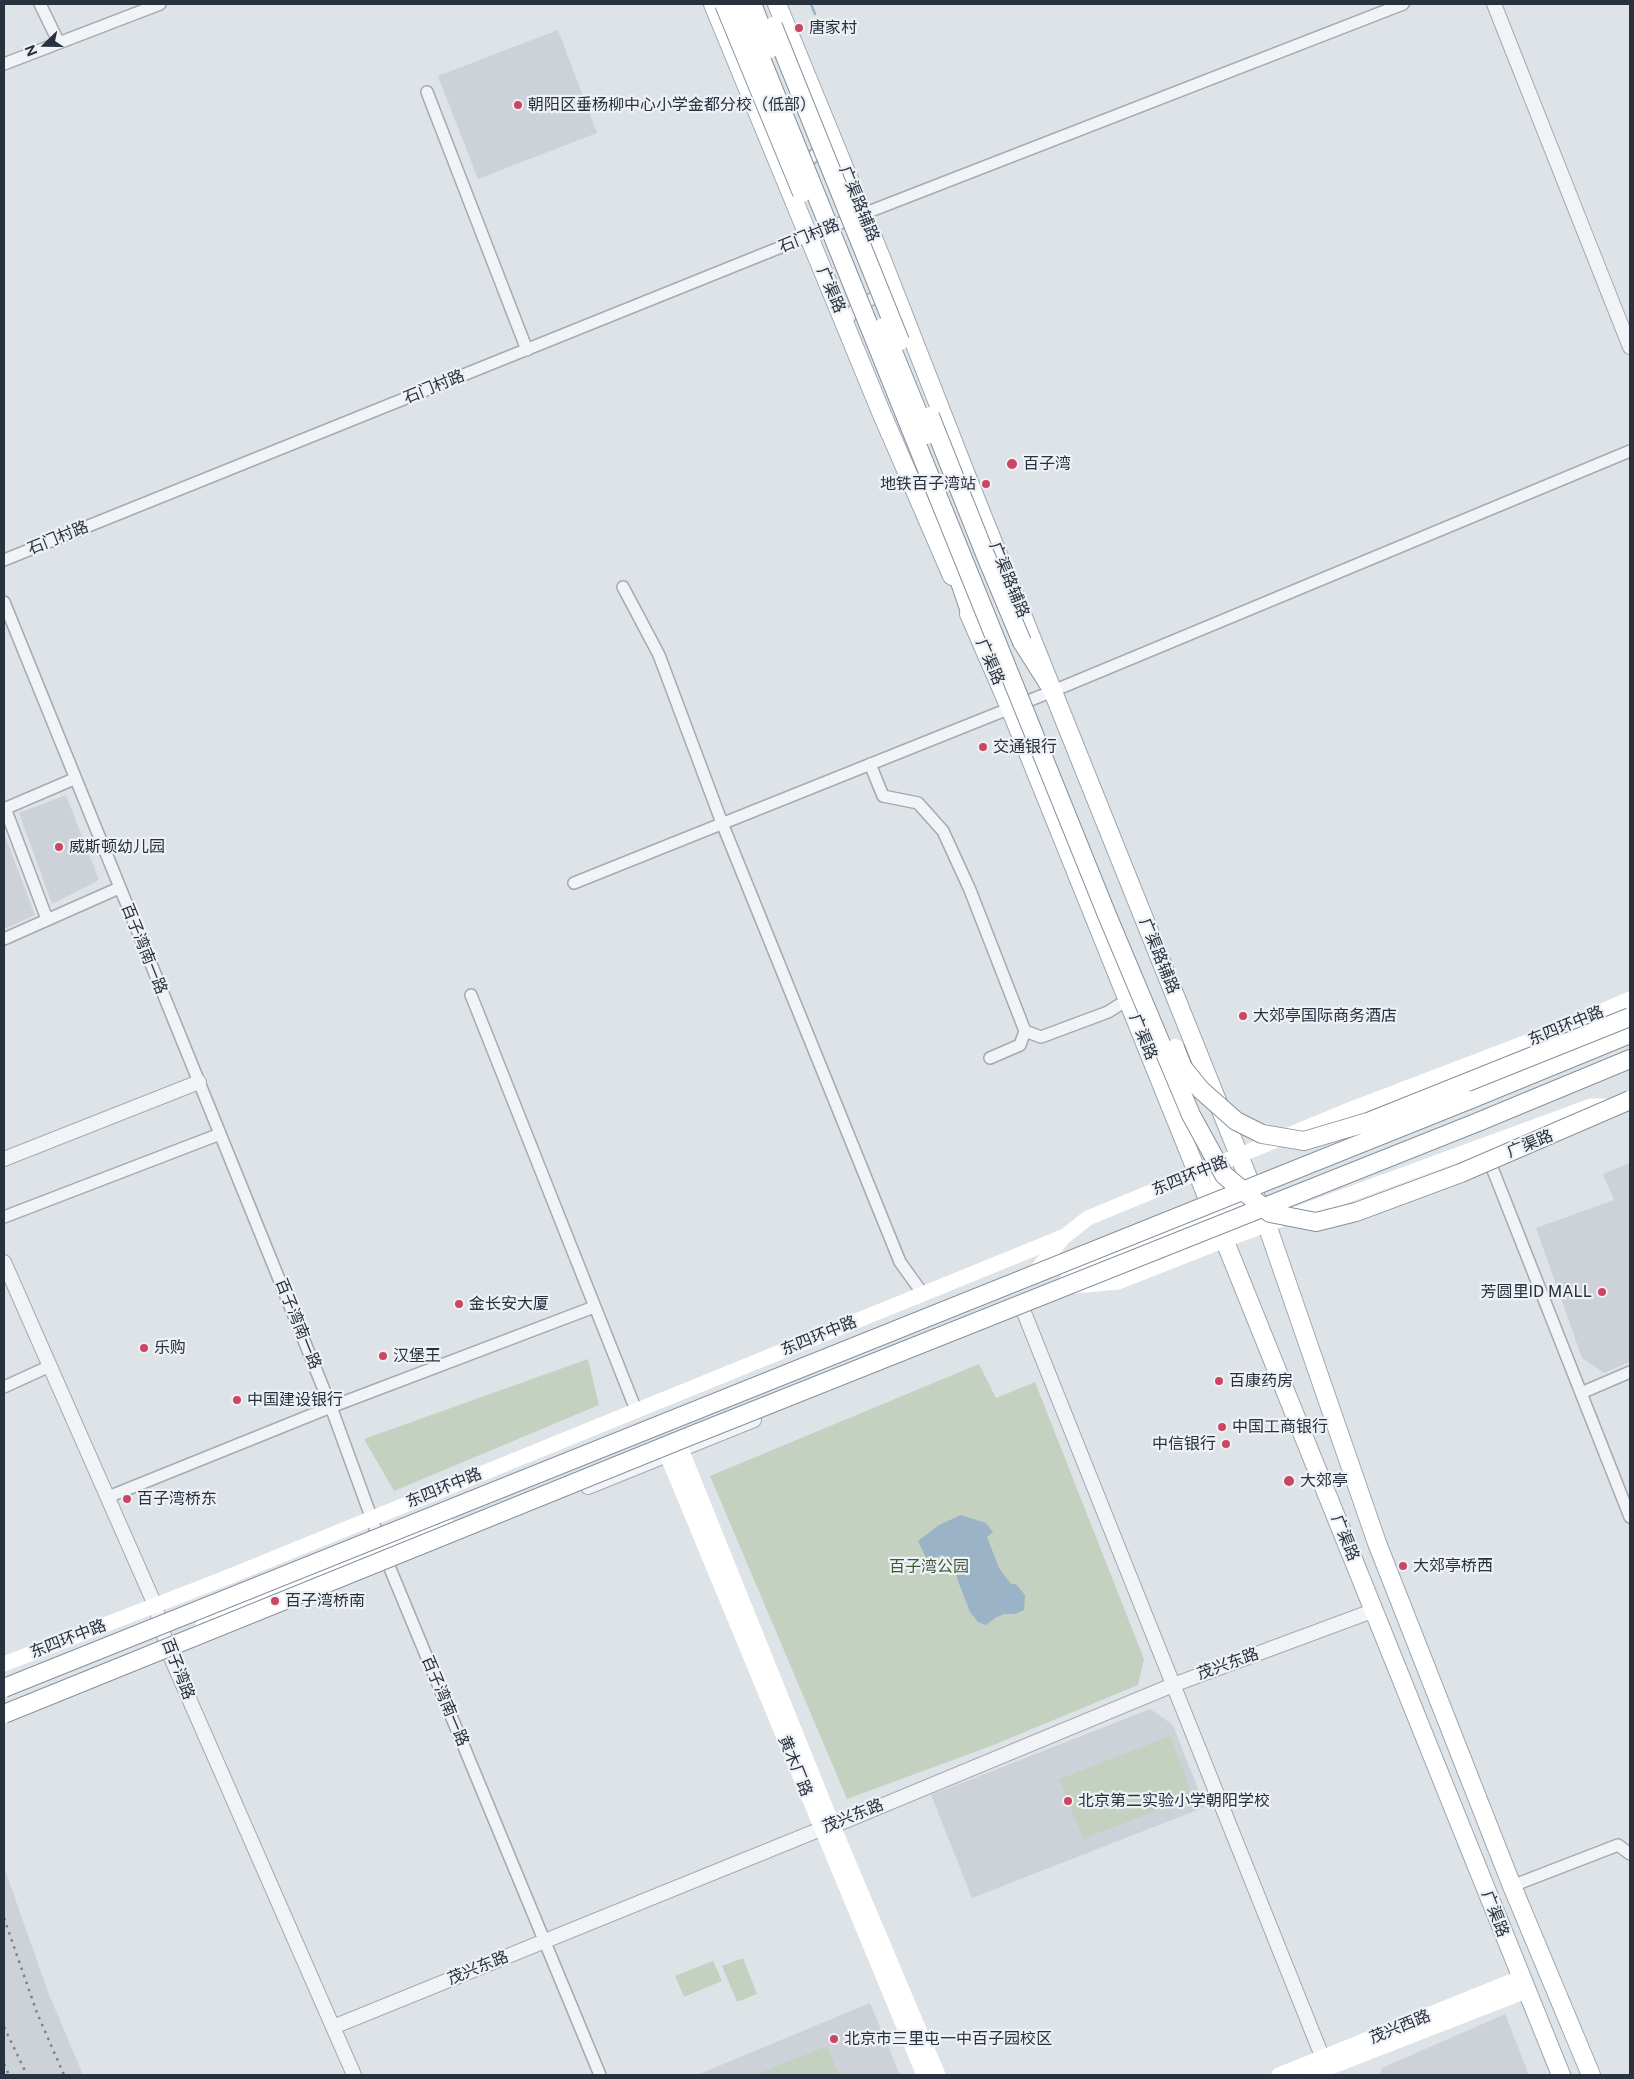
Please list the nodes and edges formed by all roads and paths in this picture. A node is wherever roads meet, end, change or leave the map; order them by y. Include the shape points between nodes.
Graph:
1 (40, 4) edge
2 (160, 4) edge
3 (713, 4) edge
4 (724, 4) edge
5 (737, 4) edge
6 (752, 4) edge
7 (764, 4) edge
8 (777, 4) edge
9 (1402, 4) edge
10 (1494, 4) edge
11 (135, 8) edge
12 (59, 44) junction
13 (4, 64) edge
14 (427, 92) dead end
15 (828, 128) junction
16 (773, 150) junction
17 (863, 214) junction
18 (809, 237) junction
19 (900, 305) junction
20 (845, 324) junction
21 (1630, 347) edge
22 (527, 350) junction
23 (1630, 450) edge
24 (4, 560) edge
25 (623, 587) dead end
26 (4, 602) edge
27 (975, 626) junction
28 (1053, 691) junction
29 (1010, 708) junction
30 (870, 764) junction
31 (74, 779) junction
32 (5, 808) edge
33 (722, 823) junction
34 (574, 883) dead end
35 (119, 888) junction
36 (48, 919) junction
37 (4, 939) edge
38 (470, 995) dead end
39 (1630, 999) edge
40 (1127, 1000) joint
41 (1630, 1017) edge
42 (1025, 1031) junction
43 (1630, 1034) edge
44 (990, 1058) dead end
45 (1630, 1058) edge
46 (1154, 1066) junction
47 (199, 1082) junction
48 (1630, 1100) edge
49 (1189, 1103) junction
50 (1630, 1105) edge
51 (220, 1134) junction
52 (1483, 1146) junction
53 (1238, 1156) junction
54 (4, 1159) edge
55 (1215, 1166) junction
56 (1197, 1173) junction
57 (1253, 1189) junction
58 (1229, 1199) junction
59 (1210, 1206) junction
60 (4, 1217) edge
61 (1267, 1225) junction
62 (1123, 1232) junction
63 (1065, 1236) junction
64 (1225, 1240) junction
65 (1129, 1248) junction
66 (4, 1262) edge
67 (1040, 1266) junction
68 (1086, 1286) junction
69 (1049, 1287) junction
70 (923, 1294) junction
71 (594, 1307) junction
72 (1023, 1310) junction
73 (50, 1366) junction
74 (1630, 1372) edge
75 (4, 1387) edge
76 (1581, 1393) junction
77 (331, 1407) junction
78 (636, 1410) junction
79 (674, 1452) junction
80 (108, 1497) junction
81 (372, 1517) junction
82 (1630, 1517) edge
83 (376, 1532) junction
84 (383, 1550) junction
85 (389, 1566) junction
86 (1375, 1610) junction
87 (157, 1612) junction
88 (168, 1648) junction
89 (4, 1664) edge
90 (1173, 1685) junction
91 (4, 1688) edge
92 (4, 1706) edge
93 (4, 1714) edge
94 (4, 1720) edge
95 (827, 1828) junction
96 (1630, 1854) edge
97 (1512, 1886) junction
98 (544, 1941) junction
99 (1523, 1984) junction
100 (333, 2027) junction
101 (1327, 2067) edge
102 (354, 2075) edge
103 (600, 2075) edge
104 (924, 2075) edge
105 (938, 2075) edge
106 (1279, 2075) edge
107 (1310, 2075) edge
108 (1561, 2075) edge
109 (1591, 2075) edge

1 - 12 street
2 - 11 street
3 - 16 main road, 广渠路
4 - 27 main road, bridge via 947,544
5 - 48 main road, 广渠路, bridge via 762,59 1110,924 1191,1115 1224,1175 1270,1213 1316,1222 1356,1212 1460,1172
6 - 41 main road, 广渠路, bridge via 1148,988 1183,1068 1200,1090 1236,1121 1262,1134 1304,1141 1368,1122
7 - 28 main road, bridge via 1022,642
8 - 15 main road, 广渠路辅路
9 - 17 street, 石门村路
10 - 21 street
11 - 12 street
12 - 13 street
14 - 22 street
15 - 16 street via 819,151 809,160
15 - 17 main road, 广渠路辅路
16 - 18 main road, 广渠路
17 - 18 street, 石门村路
17 - 19 main road, 广渠路辅路
18 - 20 main road, 广渠路
18 - 22 street, 石门村路
19 - 20 street via 889,298 876,297 856,306
19 - 28 main road, 广渠路辅路
20 - 27 main road, 广渠路
22 - 24 street, 石门村路
23 - 28 street
25 - 33 street via 659,655
26 - 31 street, 百子湾南一路
27 - 29 main road, 广渠路
28 - 29 street
28 - 53 main road, 广渠路辅路
29 - 30 street
29 - 46 main road, 广渠路
30 - 33 street
30 - 42 street via 883,796 918,803 943,831 970,890
31 - 32 street
31 - 35 street, 百子湾南一路
32 - 36 street
33 - 34 street
33 - 70 street via 900,1262
35 - 36 street
35 - 47 street, 百子湾南一路
36 - 37 street
38 - 71 street
39 - 53 main road, 东四环中路
40 - 42 street via 1108,1012 1041,1037
40 - 49 main road via 1141,1004 1153,1018
42 - 44 street via 1020,1045
43 - 91 main road, 东四环中路, bridge
45 - 93 main road, bridge
46 - 49 main road via 1171,1078
46 - 56 main road, 广渠路
47 - 51 street, 百子湾南一路
47 - 54 street
49 - 55 main road
50 - 52 main road, 东四环中路 via 1591,1106
51 - 60 street
51 - 77 street, 百子湾南一路
52 - 61 main road, 东四环中路
52 - 76 street
53 - 55 main road, 东四环中路
53 - 57 main road, 广渠路
55 - 56 main road, 东四环中路
55 - 58 main road
56 - 59 main road, 广渠路
56 - 63 main road, 东四环中路 via 1088,1218
57 - 58 main road, 东四环中路
57 - 61 main road, 广渠路
58 - 59 main road, 东四环中路
58 - 61 main road
59 - 62 main road, 东四环中路
59 - 64 main road, 广渠路
59 - 65 main road, 东四环中路
61 - 64 main road, 东四环中路
61 - 97 main road, 广渠路 via 1377,1543
62 - 65 main road
62 - 67 main road, 东四环中路
63 - 67 main road
63 - 70 main road, 东四环中路
64 - 68 main road, 东四环中路 via 1118,1282
64 - 86 main road, 广渠路
65 - 69 main road, 东四环中路
66 - 73 street, 百子湾路
67 - 83 main road, 东四环中路
68 - 69 main road
68 - 72 street, 东四环中路
69 - 84 main road, 东四环中路
70 - 78 main road, 东四环中路
71 - 77 street
71 - 78 street
72 - 79 street, 东四环中路
72 - 90 street
73 - 75 street
73 - 80 street, 百子湾路
74 - 76 street
76 - 82 street
77 - 80 street
77 - 81 street, 百子湾南一路
78 - 81 main road, 东四环中路
79 - 85 street, 东四环中路
79 - 95 main road
80 - 87 street, 百子湾路
81 - 83 street, 百子湾南一路
81 - 87 main road, 东四环中路
83 - 84 street, 百子湾南一路
83 - 87 main road, 东四环中路
84 - 85 street, 百子湾南一路
84 - 88 main road, 东四环中路 via 271,1593
85 - 88 street, 东四环中路
85 - 98 street, 百子湾南一路
86 - 90 street, 茂兴东路
86 - 99 main road, 广渠路
87 - 88 street, 百子湾路
87 - 89 main road, 东四环中路
87 - 91 main road, 东四环中路
88 - 92 main road, 东四环中路
88 - 94 street, 东四环中路
88 - 100 street, 百子湾路
90 - 95 street, 茂兴东路
90 - 101 street
95 - 98 street, 茂兴东路
95 - 104 main road
95 - 105 main road
96 - 97 street via 1618,1844
97 - 109 main road, 广渠路
98 - 100 street, 茂兴东路
98 - 103 street, 百子湾南一路
99 - 101 main road, 茂兴西路
99 - 108 main road, 广渠路
100 - 102 street, 百子湾路
101 - 106 main road, 茂兴西路
101 - 107 main road, 茂兴西路

